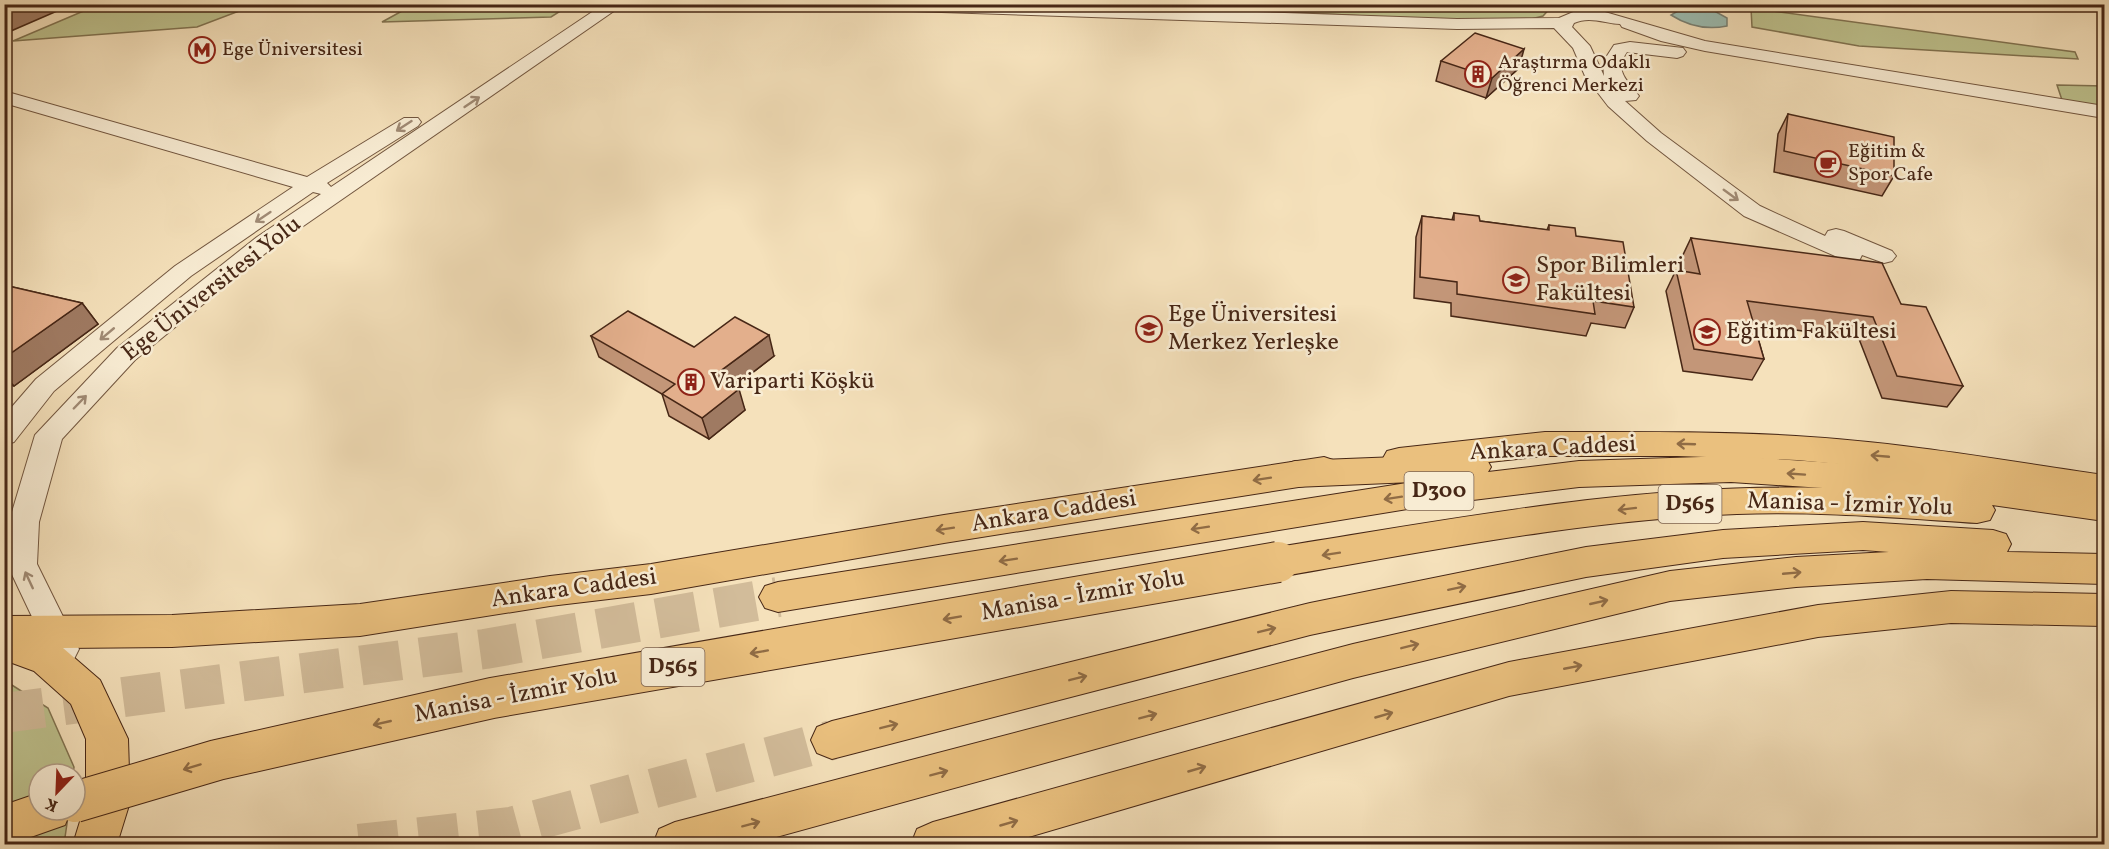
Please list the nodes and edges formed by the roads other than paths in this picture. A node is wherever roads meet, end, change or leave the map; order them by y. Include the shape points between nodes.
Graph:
1 (593, 4) edge
2 (616, 4) edge
3 (850, 4) edge
4 (1593, 4) edge
5 (1567, 21) edge
6 (1623, 21) junction
7 (1625, 48) junction
8 (1991, 94) junction
9 (4, 97) edge
10 (2104, 112) edge
11 (2104, 117) edge
12 (311, 184) junction
13 (336, 194) junction
14 (1851, 256) edge
15 (1884, 256) dead end
16 (4, 435) edge
17 (1731, 469) junction
18 (1295, 474) junction
19 (2104, 488) edge
20 (2104, 508) edge
21 (2104, 524) edge
22 (2104, 557) edge
23 (2104, 569) edge
24 (778, 597) tunnel mouth
25 (2104, 610) edge
26 (4, 632) edge
27 (54, 633) junction
28 (4, 643) edge
29 (86, 692) junction
30 (832, 740) tunnel mouth
31 (87, 798) edge
32 (27, 818) edge
33 (4, 826) edge
34 (95, 844) edge
35 (675, 844) edge
36 (933, 844) edge

1 -> 12 street, Ege Üniversitesi Yolu
13 -> 2 street, Ege Üniversitesi Yolu
3 - 5 street via 1457,24
4 - 6 street
5 - 6 street via 1586,14
5 - 7 street via 1594,47
5 -> 14 street via 1594,76 1615,102 1654,137 1752,211
6 - 7 street via 1641,34 1641,39
6 - 8 street via 1704,46
7 - 8 street
7 - 15 street via 1611,61 1615,81 1676,137 1768,204
8 - 10 street
8 - 11 street
9 - 12 street
12 - 13 street
12 -> 16 street, Ege Üniversitesi Yolu via 183,271 45,386
27 -> 13 street, Ege Üniversitesi Yolu via 22,564 24,522 49,435 126,354 265,242
17 - 18 main road via 1554,463
20 -> 17 main road, Ankara Caddesi / D300 via 1911,481
17 -> 24 main road, Ankara Caddesi / D300 via 1579,474 1432,492
19 -> 18 main road, Ankara Caddesi via 1921,460 1797,448 1677,444 1545,444
18 -> 27 main road, Ankara Caddesi via 651,579 360,620 172,631
21 -> 31 main road, Manisa - İzmir Yolu / D565, bridge via 1865,503 1738,501 1559,518 1278,562 492,698 217,760
30 -> 22 main road via 1310,619 1586,562 1723,543 1863,536 2030,547
35 -> 23 main road via 1353,661 1670,586 1796,572 1926,564
36 -> 25 main road via 1509,680 1818,621 1951,607
26 - 27 main road, Ankara Caddesi
27 - 29 street, Ege Üniversitesi Yolu
28 - 29 main road via 48,659
29 - 34 main road via 107,739 108,802
32 - 33 main road

